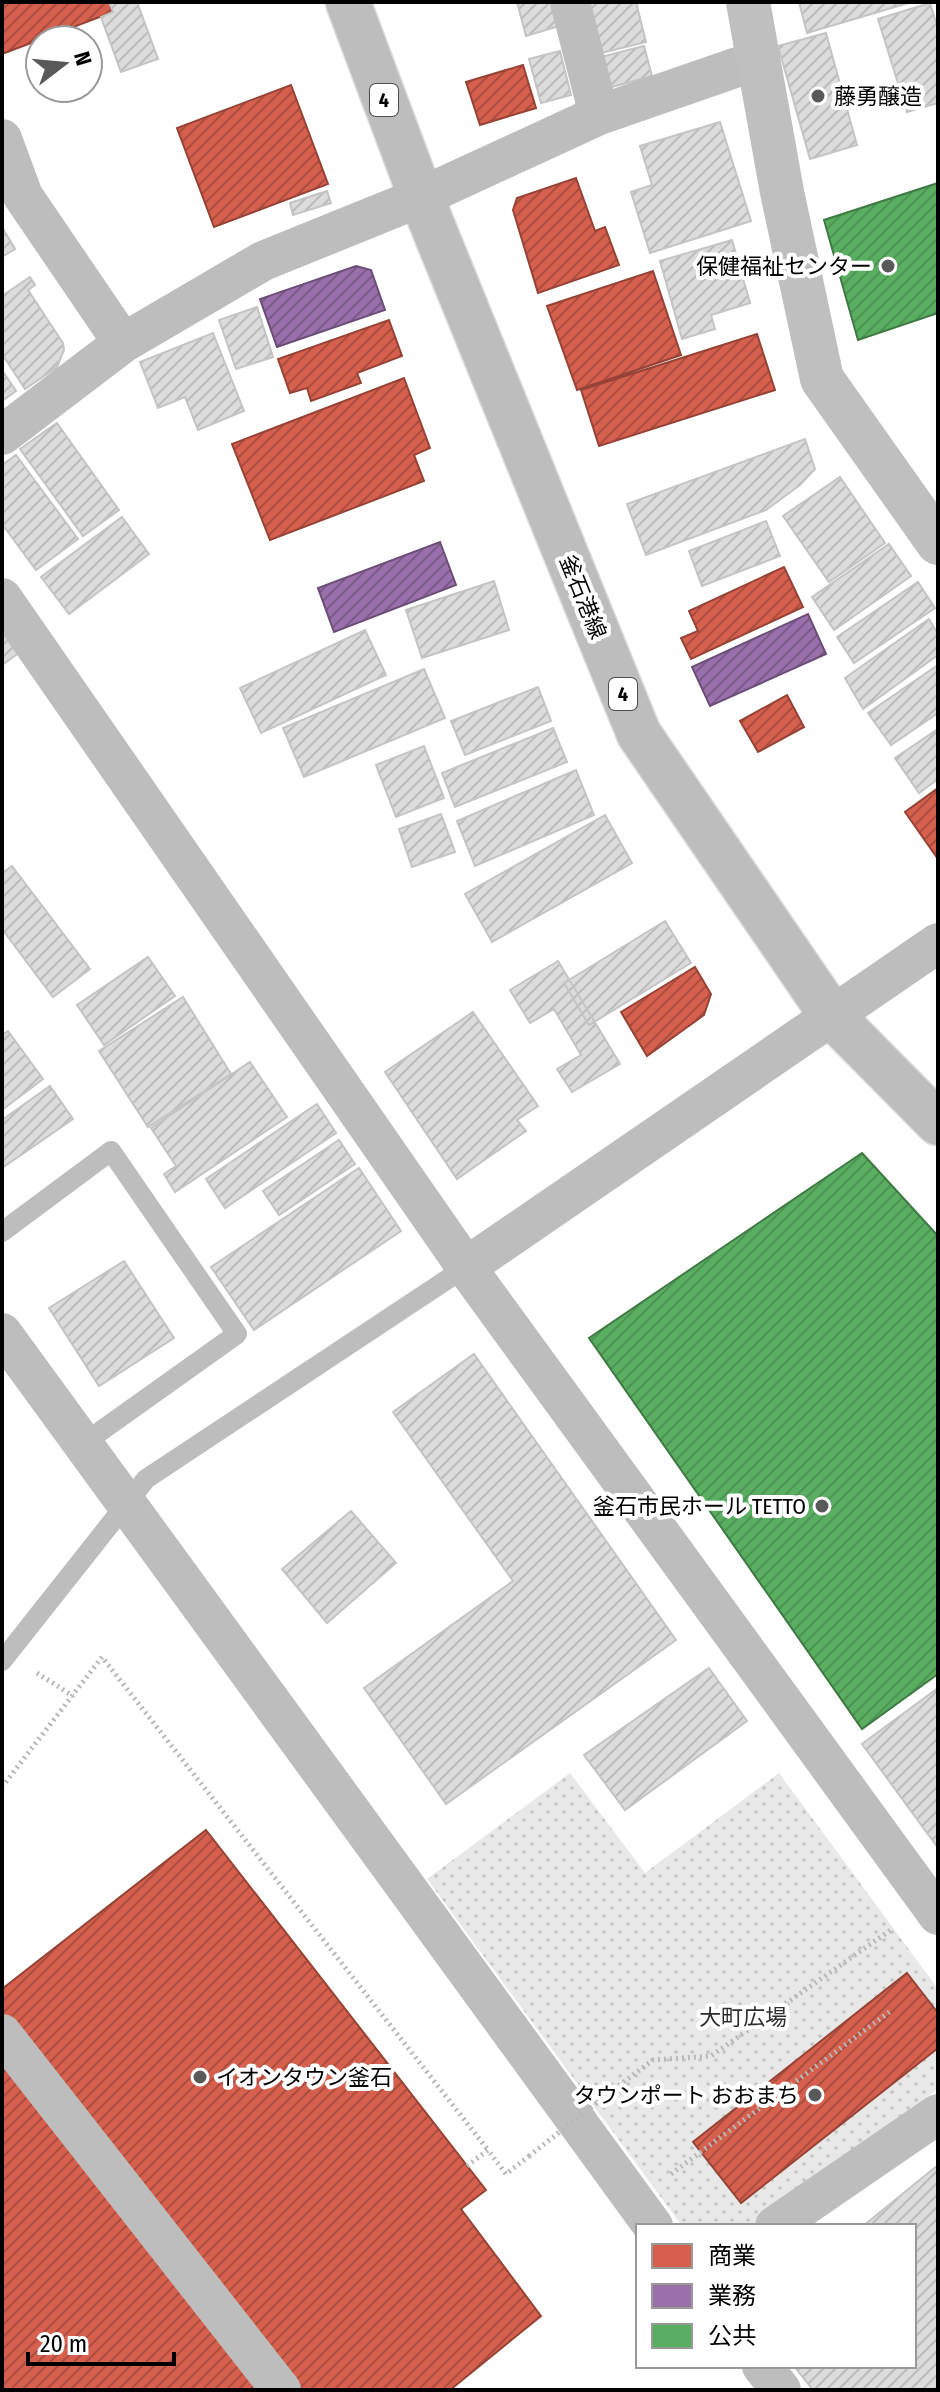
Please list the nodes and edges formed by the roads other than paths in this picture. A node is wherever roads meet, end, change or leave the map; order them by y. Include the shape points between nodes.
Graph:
1 (348, 2) edge
2 (570, 2) edge
3 (748, 2) edge
4 (758, 60) junction
5 (599, 115) junction
6 (2, 139) edge
7 (421, 197) junction
8 (123, 343) junction
9 (2, 435) edge
10 (938, 543) edge
11 (2, 598) edge
12 (938, 943) edge
13 (832, 1016) junction
14 (938, 1123) edge
15 (2, 1232) edge
16 (466, 1267) junction
17 (2, 1333) edge
18 (84, 1443) junction
19 (2, 1661) edge
20 (933, 1909) edge
21 (2, 2034) edge
22 (938, 2114) edge
23 (652, 2224) edge
24 (778, 2224) edge
25 (764, 2368) edge
26 (281, 2390) edge
27 (781, 2390) edge

1 - 7 main road, 釜石港線 / 4
2 - 5 street
3 - 4 street
4 - 5 street
4 - 10 street via 822,379
5 - 7 street
6 - 8 street via 23,196
7 - 8 street via 263,261
7 - 13 main road, 釜石港線 / 4 via 639,734
8 - 9 street
11 - 16 street
12 - 13 street
13 - 14 main road, 釜石港線 / 4
13 - 16 street
15 - 18 lane via 111,1151 237,1334
16 - 19 lane, bridge via 146,1479
16 - 20 street
17 - 18 street
18 - 23 street
21 - 26 street
22 - 24 street
25 - 27 street

